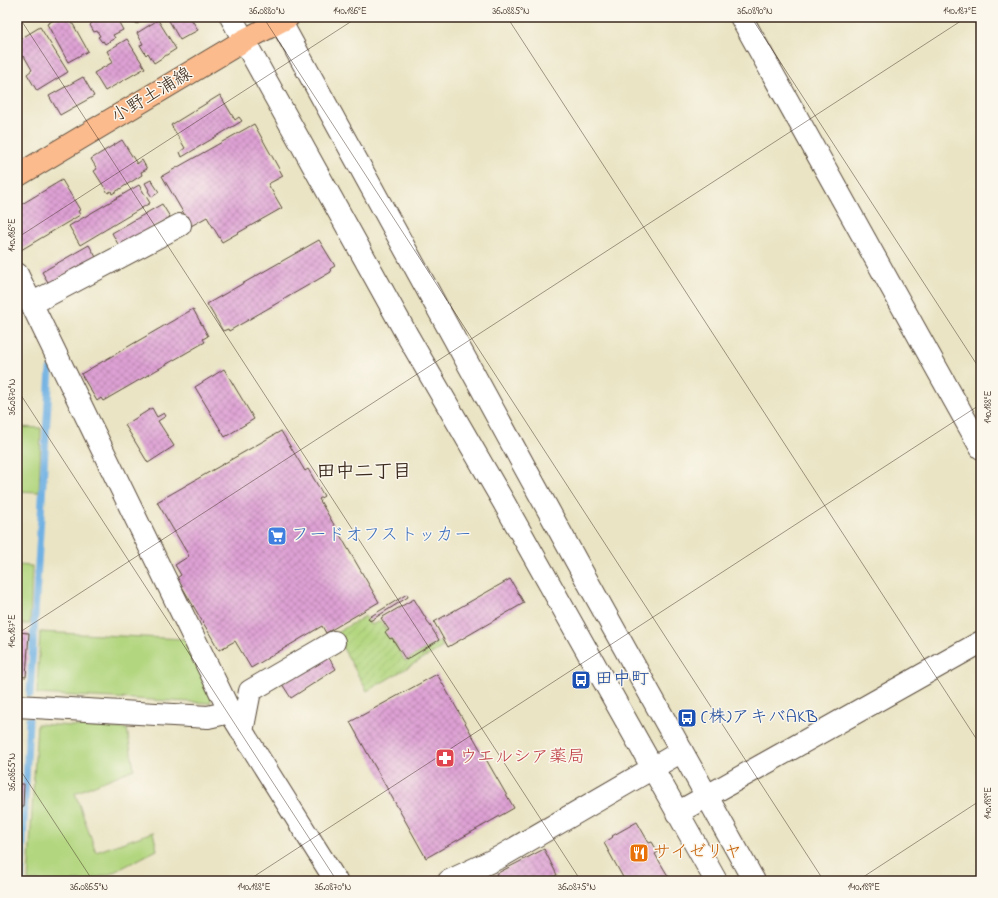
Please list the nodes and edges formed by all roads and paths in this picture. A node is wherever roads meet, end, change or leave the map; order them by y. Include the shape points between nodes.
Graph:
1 (230, 17) edge
2 (741, 17) edge
3 (282, 18) edge
4 (244, 41) junction
5 (17, 176) edge
6 (180, 224) dead end
7 (17, 274) edge
8 (31, 304) junction
9 (981, 448) edge
10 (334, 642) dead end
11 (981, 642) edge
12 (17, 706) edge
13 (230, 712) junction
14 (242, 732) junction
15 (682, 751) junction
16 (653, 769) junction
17 (706, 796) junction
18 (678, 813) junction
19 (336, 881) edge
20 (449, 881) edge
21 (716, 881) edge
22 (754, 881) edge

1 - 4 street
2 - 9 street
3 - 4 main road, 小野土浦線
3 - 15 street
4 - 5 main road, 小野土浦線
4 - 16 street
6 - 8 street
7 - 8 street
8 - 13 street
10 - 14 street via 250,692
11 - 17 street
12 - 13 street via 208,717
13 - 14 street
14 - 19 street
15 - 16 street
15 - 17 street
16 - 18 street
16 - 20 street via 500,857
17 - 18 street
17 - 22 street
18 - 21 street

